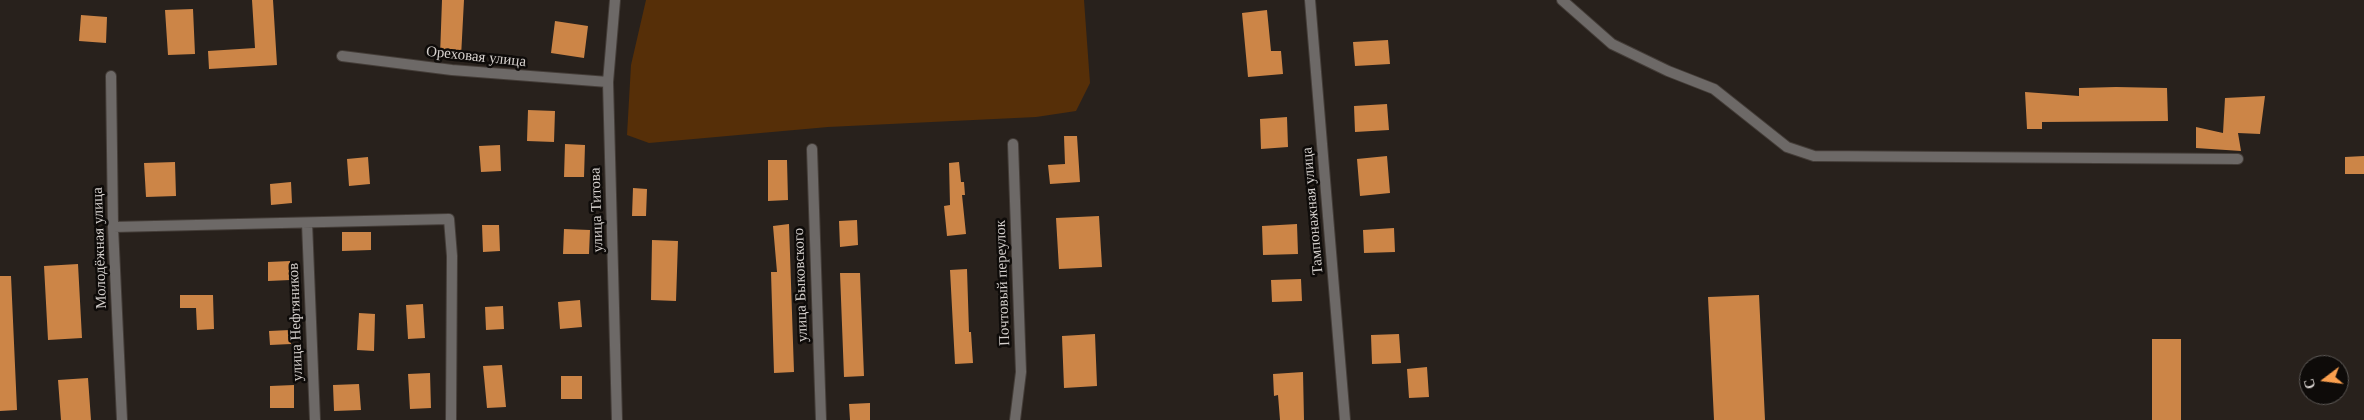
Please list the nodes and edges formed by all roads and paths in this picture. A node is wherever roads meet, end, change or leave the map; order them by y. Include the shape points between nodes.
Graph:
1 (615, 0) edge
2 (1310, 0) edge
3 (1562, 0) edge
4 (342, 56) dead end
5 (111, 76) dead end
6 (608, 82) junction
7 (1013, 144) dead end
8 (812, 149) dead end
9 (2238, 159) dead end
10 (307, 223) junction
11 (113, 228) junction
12 (122, 420) edge
13 (315, 420) edge
14 (451, 420) edge
15 (616, 420) edge
16 (821, 420) edge
17 (1015, 420) edge
18 (1345, 420) edge

1 - 6 street, улица Титова
2 - 18 street, Тампонажная улица
3 - 9 street via 1612,44 1714,89 1787,147 1814,156
4 - 6 street, Ореховая улица via 452,70
5 - 11 street, Молодёжная улица
6 - 15 street, улица Титова
7 - 17 street, Почтовый переулок via 1021,372
8 - 16 street, улица Быковского
10 - 11 street
10 - 13 street, улица Нефтяников
10 - 14 street via 449,220 452,256
11 - 12 street, Молодёжная улица

